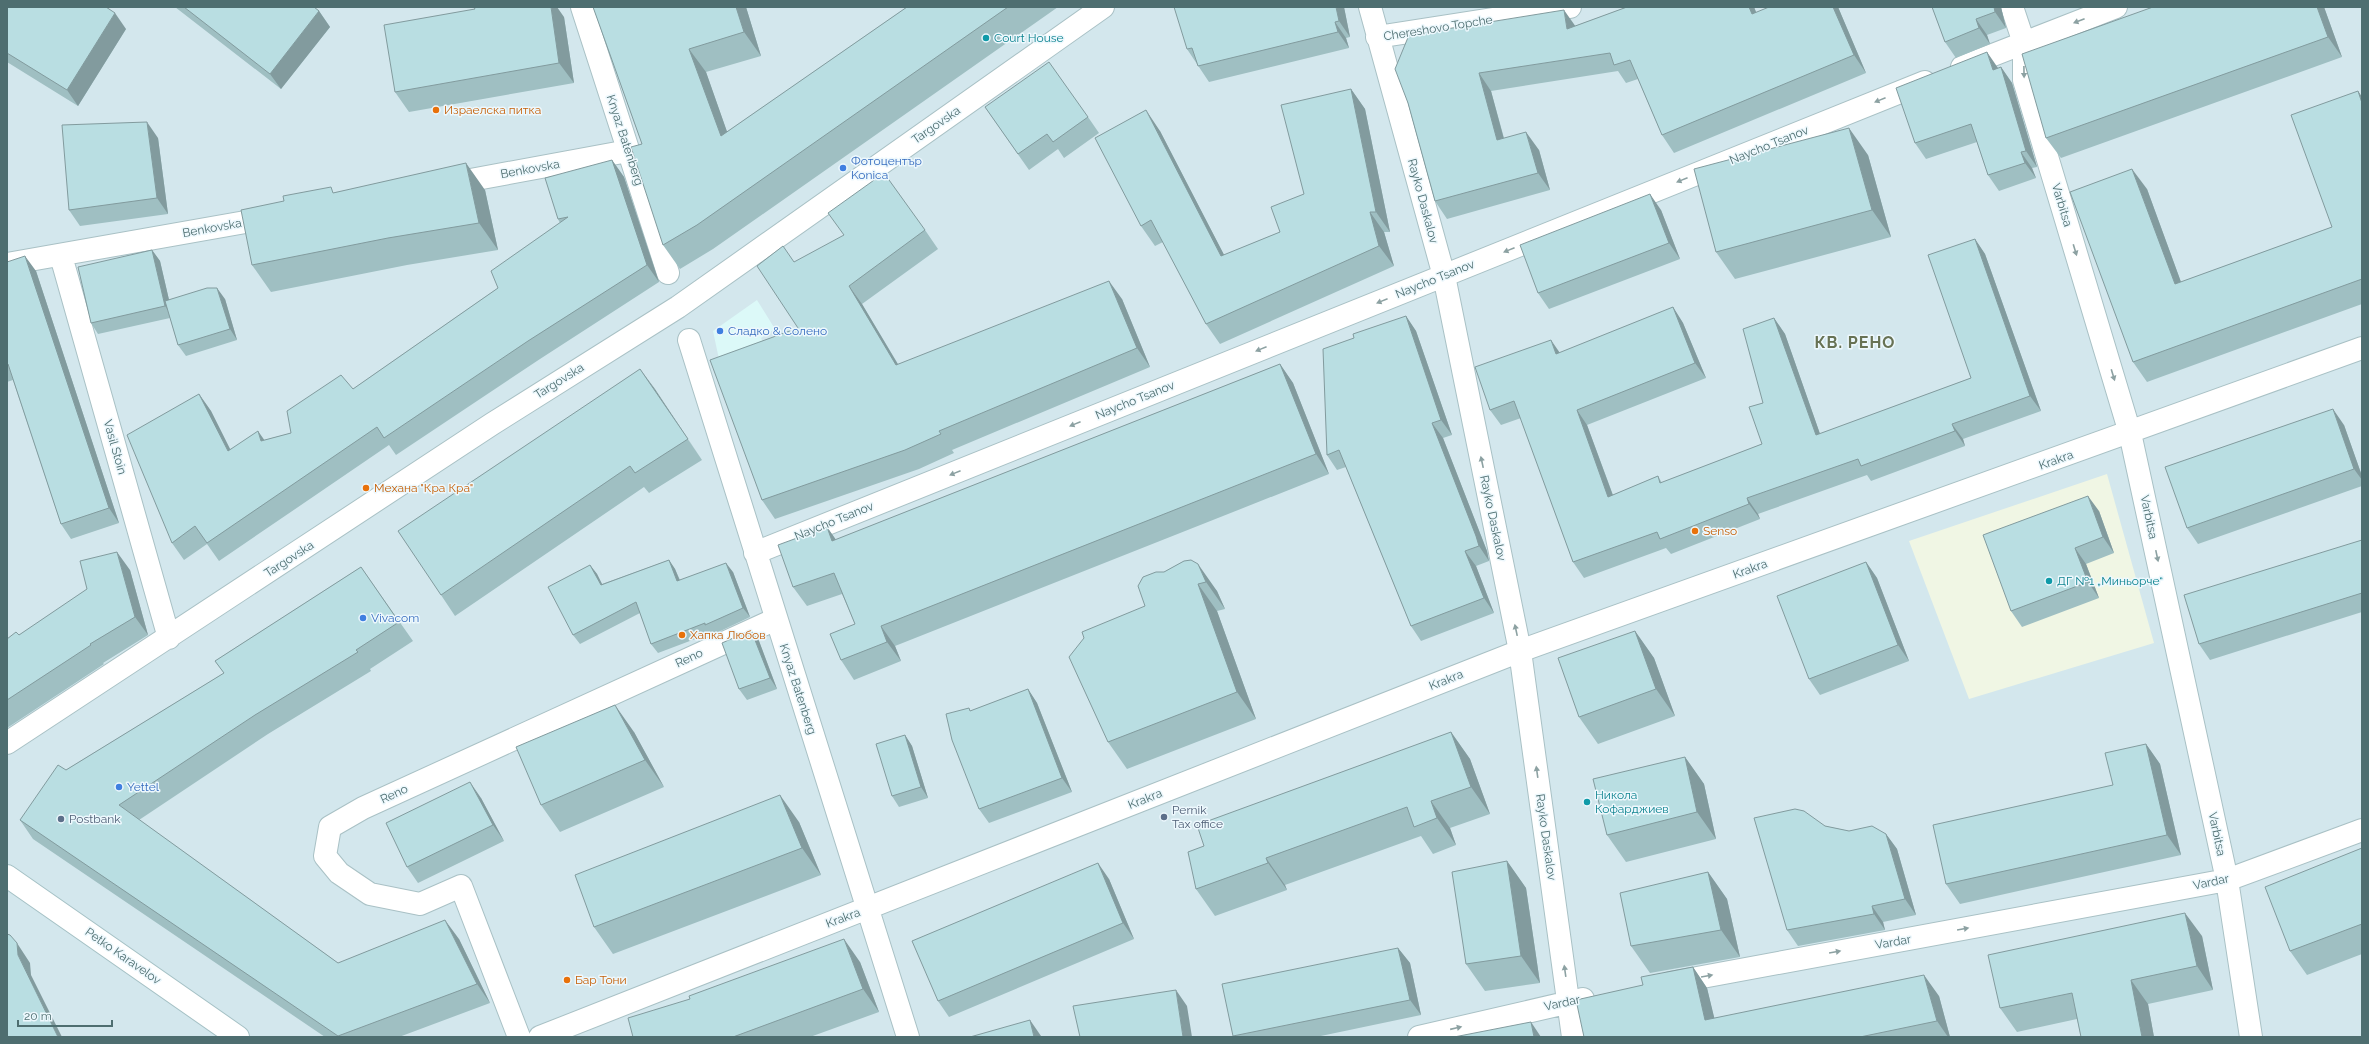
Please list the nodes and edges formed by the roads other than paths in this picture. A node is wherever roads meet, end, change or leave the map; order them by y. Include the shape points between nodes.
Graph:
1 (582, 7) edge
2 (1103, 7) edge
3 (1370, 7) edge
4 (1570, 7) edge
5 (2012, 7) edge
6 (2116, 7) edge
7 (1377, 37) junction
8 (2024, 43) junction
9 (628, 151) junction
10 (426, 189) edge
11 (294, 213) edge
12 (61, 256) junction
13 (7, 264) edge
14 (668, 273) edge
15 (1444, 276) junction
16 (689, 340) dead end
17 (2362, 348) edge
18 (2130, 433) junction
19 (755, 553) junction
20 (776, 619) junction
21 (169, 638) junction
22 (1520, 651) junction
23 (7, 743) edge
24 (2362, 830) edge
25 (7, 876) edge
26 (2227, 880) junction
27 (867, 908) junction
28 (1647, 987) edge
29 (1600, 996) edge
30 (1569, 1001) junction
31 (238, 1037) edge
32 (519, 1037) edge
33 (540, 1037) edge
34 (908, 1037) edge
35 (1418, 1037) edge
36 (1573, 1037) edge
37 (2251, 1037) edge

1 - 9 street, Knyaz Batenberg
2 - 21 street, Targovska via 678,307 492,424
3 - 7 street, Rayko Daskalov
4 - 7 street, Chereshovo Topche
5 - 8 street, Varbitsa
6 -> 8 street, Naycho Tsanov
7 - 15 street, Rayko Daskalov
8 -> 15 street, Naycho Tsanov
8 -> 18 street, Varbitsa via 2024,80
9 - 10 street, Benkovska
9 - 14 street, Knyaz Batenberg
11 - 12 street, Benkovska
12 - 13 street, Benkovska
12 - 21 street, Vasil Stoin
15 -> 19 street, Naycho Tsanov
22 -> 15 street, Rayko Daskalov
16 - 19 street, Knyaz Batenberg
17 - 18 street, Krakra
18 - 22 street, Krakra
18 -> 26 street, Varbitsa
19 - 20 street, Knyaz Batenberg
20 - 27 street, Knyaz Batenberg
20 - 32 street, Reno via 362,808 330,827 325,856 339,873 370,894 420,904 461,886
21 - 23 street, Targovska
22 - 27 street, Krakra
30 -> 22 street, Rayko Daskalov
24 - 26 street, Vardar
25 - 31 street, Petko Karavelov
28 -> 26 street, Vardar
26 - 37 street, Varbitsa
27 - 33 street, Krakra
27 - 34 street, Knyaz Batenberg
29 - 30 street, Vardar
35 -> 30 street, Vardar
30 - 36 street, Rayko Daskalov

